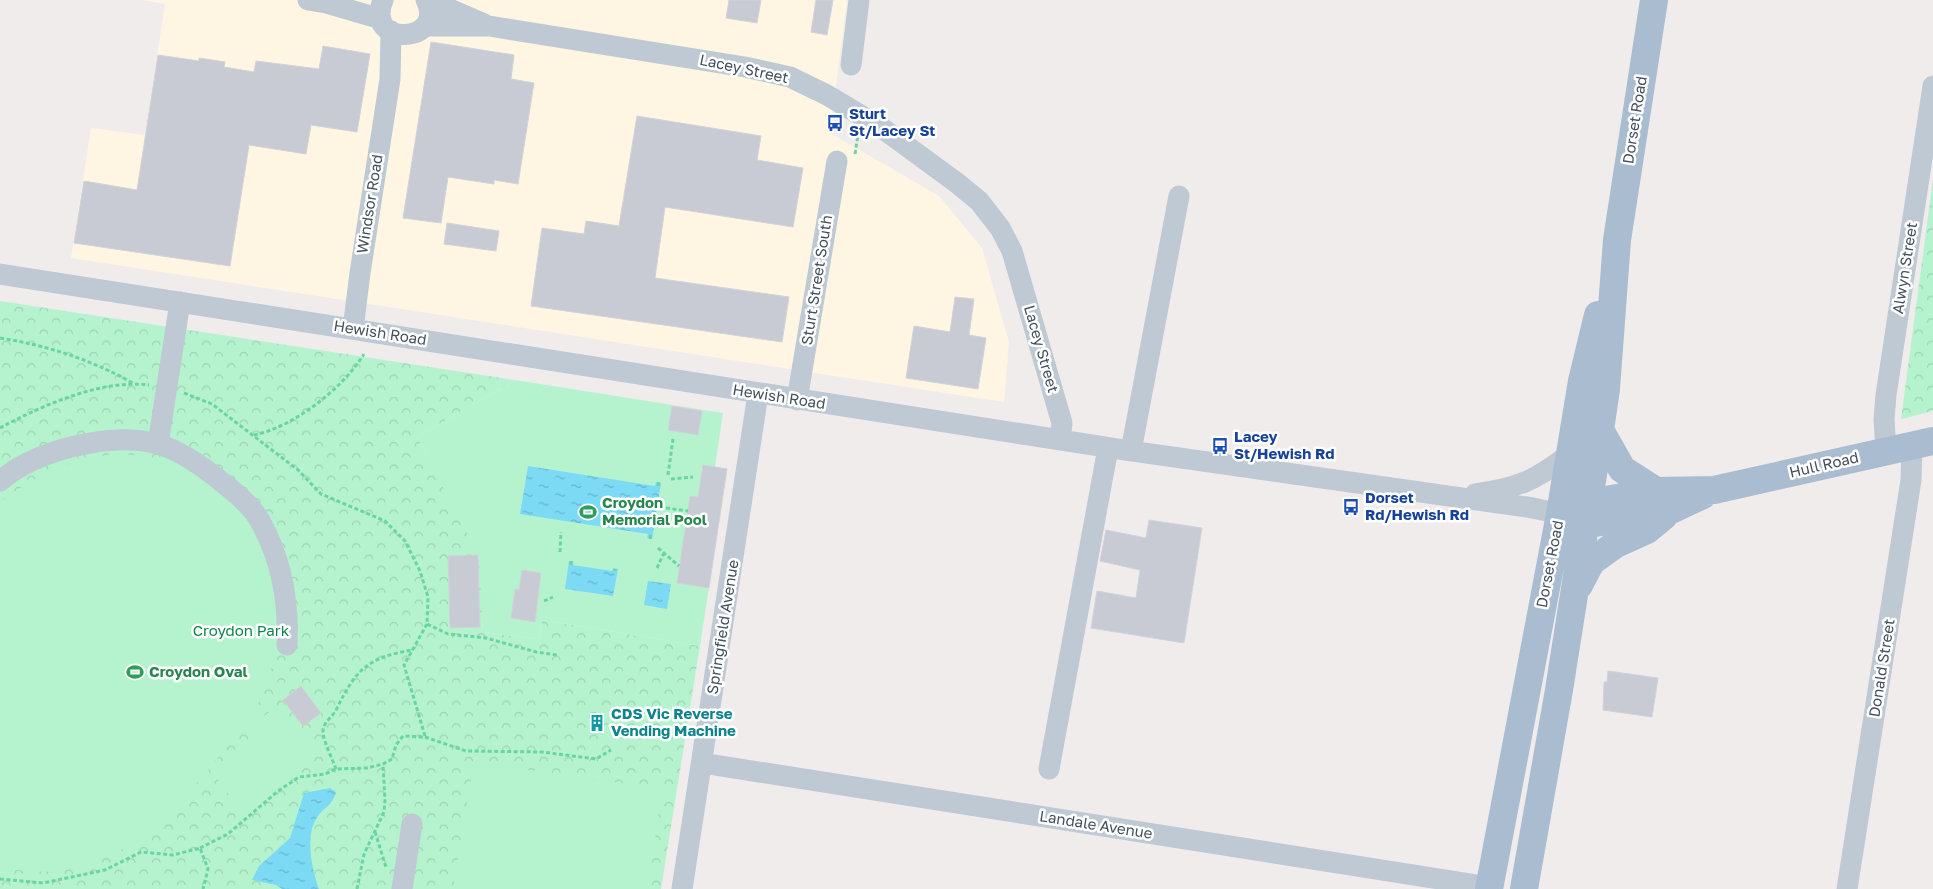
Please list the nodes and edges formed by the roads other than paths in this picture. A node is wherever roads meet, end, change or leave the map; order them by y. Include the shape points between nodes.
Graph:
1 (859, 0) edge
2 (1654, 0) edge
3 (326, 1) edge
4 (427, 1) edge
5 (385, 17) edge
6 (489, 26) junction
7 (420, 30) junction
8 (851, 65) dead end
9 (390, 80) junction
10 (1933, 86) edge
11 (837, 161) dead end
12 (1180, 196) dead end
13 (1617, 240) junction
14 (0, 274) edge
15 (180, 302) junction
16 (353, 329) junction
17 (758, 394) junction
18 (797, 400) junction
19 (1600, 430) junction
20 (1060, 440) junction
21 (158, 444) junction
22 (1910, 446) edge
23 (1108, 448) junction
24 (1131, 452) junction
25 (1568, 455) junction
26 (0, 481) edge
27 (1450, 498) junction
28 (1664, 500) junction
29 (1560, 514) junction
30 (1587, 514) junction
31 (1574, 594) junction
32 (286, 645) dead end
33 (702, 763) junction
34 (1049, 769) dead end
35 (412, 824) dead end
36 (1489, 888) edge
37 (402, 889) edge
38 (682, 889) edge
39 (1524, 889) edge
40 (1847, 889) edge

1 - 8 street
2 - 13 main road, Dorset Road
3 - 5 street
4 - 6 street, Lacey Street
4 - 7 street via 428,19
5 - 7 street, Lacey Street via 403,36
5 - 9 street, Windsor Road
6 - 7 street, Lacey Street
6 - 20 street, Lacey Street via 790,77 862,116 927,160 980,202 1000,228 1012,251 1062,423
7 - 9 street, Windsor Road
9 - 16 street, Windsor Road
10 - 22 street, Alwyn Street via 1884,419
11 - 18 street, Sturt Street South
12 - 24 street
13 - 19 main road, Dorset Road
13 - 25 main road, Dorset Road via 1582,381
14 - 15 street, Hewish Road
15 - 16 street, Hewish Road
15 - 21 street
16 - 17 street, Hewish Road
17 - 18 street, Hewish Road
17 - 33 street, Springfield Avenue
18 - 20 street, Hewish Road
19 - 28 main road via 1622,469
19 - 30 main road, Dorset Road
20 - 23 street, Hewish Road
21 - 26 street via 120,440 74,446 11,471
21 - 32 street via 216,477 259,519 276,552 286,595
22 - 28 main road, Hull Road
22 - 40 street, Donald Street via 1911,480
23 - 24 street, Hewish Road
23 - 34 street
24 - 27 street, Hewish Road
25 - 27 street via 1542,476 1512,487
25 - 29 main road, Dorset Road
27 - 29 street, Hewish Road
28 - 30 main road, Hull Road
28 - 31 main road via 1647,530 1616,544 1591,562
29 - 30 main road
29 - 36 main road, Dorset Road
30 - 31 main road, Dorset Road
31 - 39 main road, Dorset Road
33 - 36 street, Landale Avenue
33 - 38 street, Springfield Avenue
35 - 37 street

